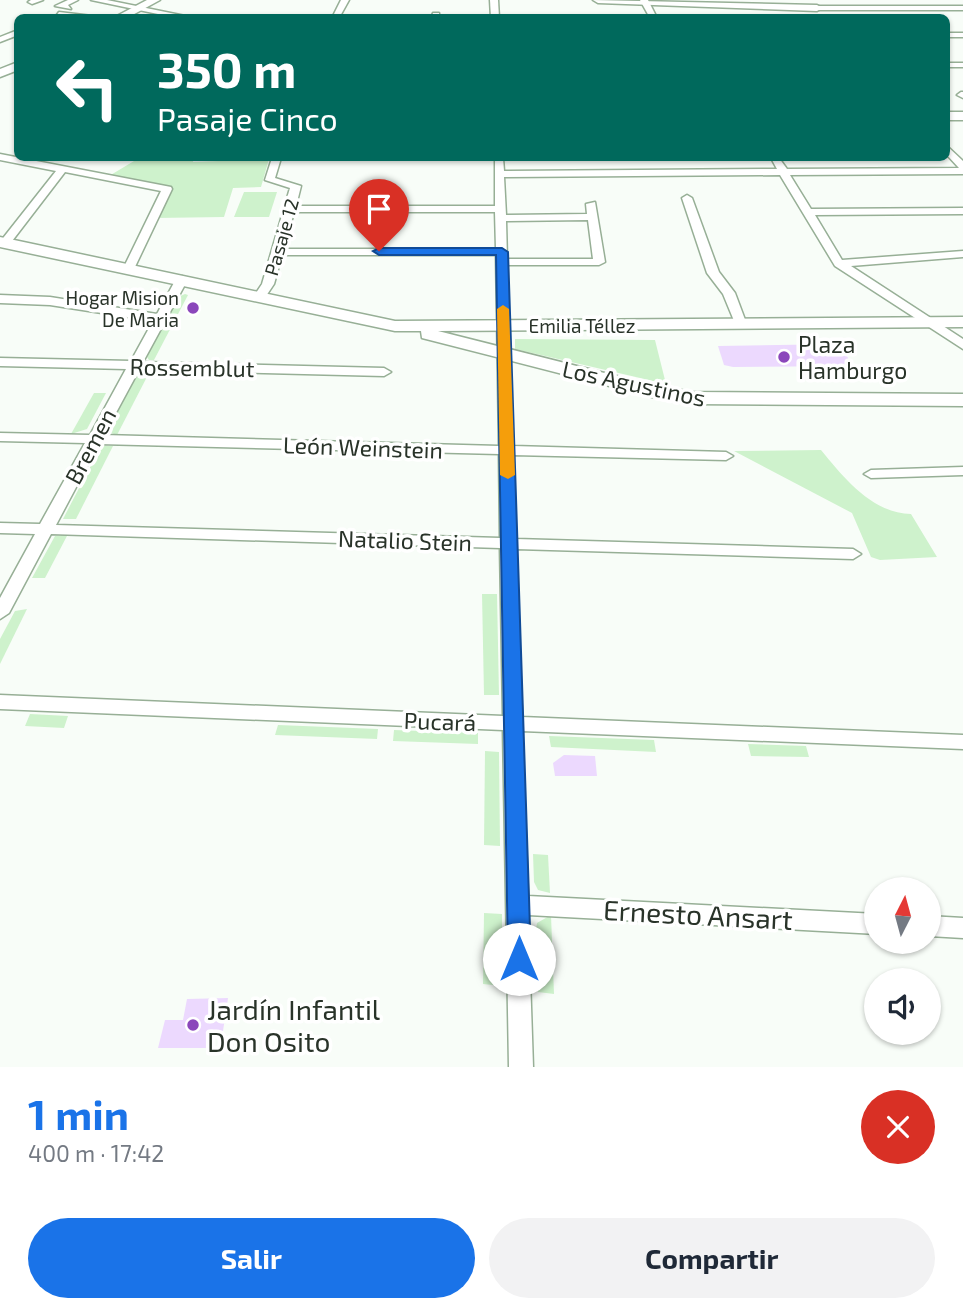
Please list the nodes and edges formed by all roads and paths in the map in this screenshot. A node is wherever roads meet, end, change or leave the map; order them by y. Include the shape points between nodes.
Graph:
1 (74, 0) edge
2 (95, 0) edge
3 (155, 0) edge
4 (598, 0) edge
5 (645, 1) edge
6 (814, 4) edge
7 (68, 7) dead end
8 (963, 8) edge
9 (136, 9) junction
10 (126, 14) edge
11 (167, 14) edge
12 (950, 153) edge
13 (19, 161) edge
14 (275, 161) edge
15 (499, 161) edge
16 (598, 161) edge
17 (777, 161) edge
18 (62, 169) junction
19 (963, 169) edge
20 (784, 172) junction
21 (600, 173) junction
22 (500, 174) junction
23 (114, 183) dead end
24 (687, 198) dead end
25 (591, 204) dead end
26 (289, 209) junction
27 (963, 211) edge
28 (807, 212) junction
29 (501, 214) junction
30 (593, 217) junction
31 (3, 243) edge
32 (276, 251) junction
33 (963, 254) edge
34 (502, 257) junction
35 (839, 264) junction
36 (123, 268) junction
37 (182, 279) junction
38 (260, 296) junction
39 (0, 299) edge
40 (159, 318) junction
41 (963, 322) edge
42 (741, 324) junction
43 (931, 324) junction
44 (504, 325) junction
45 (395, 326) junction
46 (963, 345) edge
47 (505, 354) junction
48 (0, 362) edge
49 (133, 366) junction
50 (384, 372) dead end
51 (963, 400) edge
52 (0, 437) edge
53 (93, 439) junction
54 (507, 451) junction
55 (726, 456) dead end
56 (963, 471) edge
57 (871, 474) dead end
58 (0, 528) edge
59 (46, 529) junction
60 (510, 544) junction
61 (853, 554) dead end
62 (0, 613) edge
63 (0, 702) edge
64 (515, 723) junction
65 (963, 742) edge
66 (519, 905) junction
67 (864, 922) edge
68 (942, 927) edge
69 (963, 928) edge
70 (521, 1067) edge

1 - 7 street via 59,6
2 - 9 street
3 - 9 street
4 - 5 street
5 - 6 street
6 - 8 street
9 - 10 street
9 - 11 street
12 - 19 street
13 - 18 street
14 - 26 street, Pasaje 12 via 270,180 296,186
15 - 22 street
16 - 21 street
17 - 20 street
18 - 31 street
18 - 36 street via 167,189
19 - 20 street
20 - 21 street
20 - 28 street
21 - 22 street
22 - 29 street
23 - 36 street via 157,194
24 - 42 street via 713,273 729,293
25 - 30 street
26 - 29 street
26 - 32 street, Pasaje 12
27 - 28 street
28 - 35 street
29 - 30 street
29 - 34 street
30 - 34 street via 598,262
31 - 36 street, Emilia Téllez
32 - 34 street
32 - 38 street, Pasaje 12 via 268,284
33 - 35 street
34 - 44 street
35 - 43 street
36 - 37 street, Emilia Téllez
37 - 38 street, Emilia Téllez
37 - 40 street, Bremen
38 - 45 street, Emilia Téllez
39 - 40 street via 50,301
40 - 49 street, Bremen
41 - 43 street, Emilia Téllez
42 - 43 street, Emilia Téllez
42 - 44 street, Emilia Téllez
43 - 46 street
44 - 45 street, Emilia Téllez
44 - 47 street
45 - 47 street, Los Agustinos
47 - 51 street, Los Agustinos via 693,398
47 - 54 street
48 - 49 street, Rossemblut
49 - 50 street, Rossemblut
49 - 53 street, Bremen
52 - 53 street, León Weinstein
53 - 54 street, León Weinstein
53 - 59 street, Bremen
54 - 55 street, León Weinstein
54 - 60 street
56 - 57 street
58 - 59 street, Natalio Stein
59 - 60 street, Natalio Stein
59 - 62 street, Bremen
60 - 61 street, Natalio Stein
60 - 64 street
63 - 64 street, Pucará
64 - 65 street, Pucará
64 - 66 street
66 - 67 street, Ernesto Ansart
66 - 70 street
68 - 69 street

